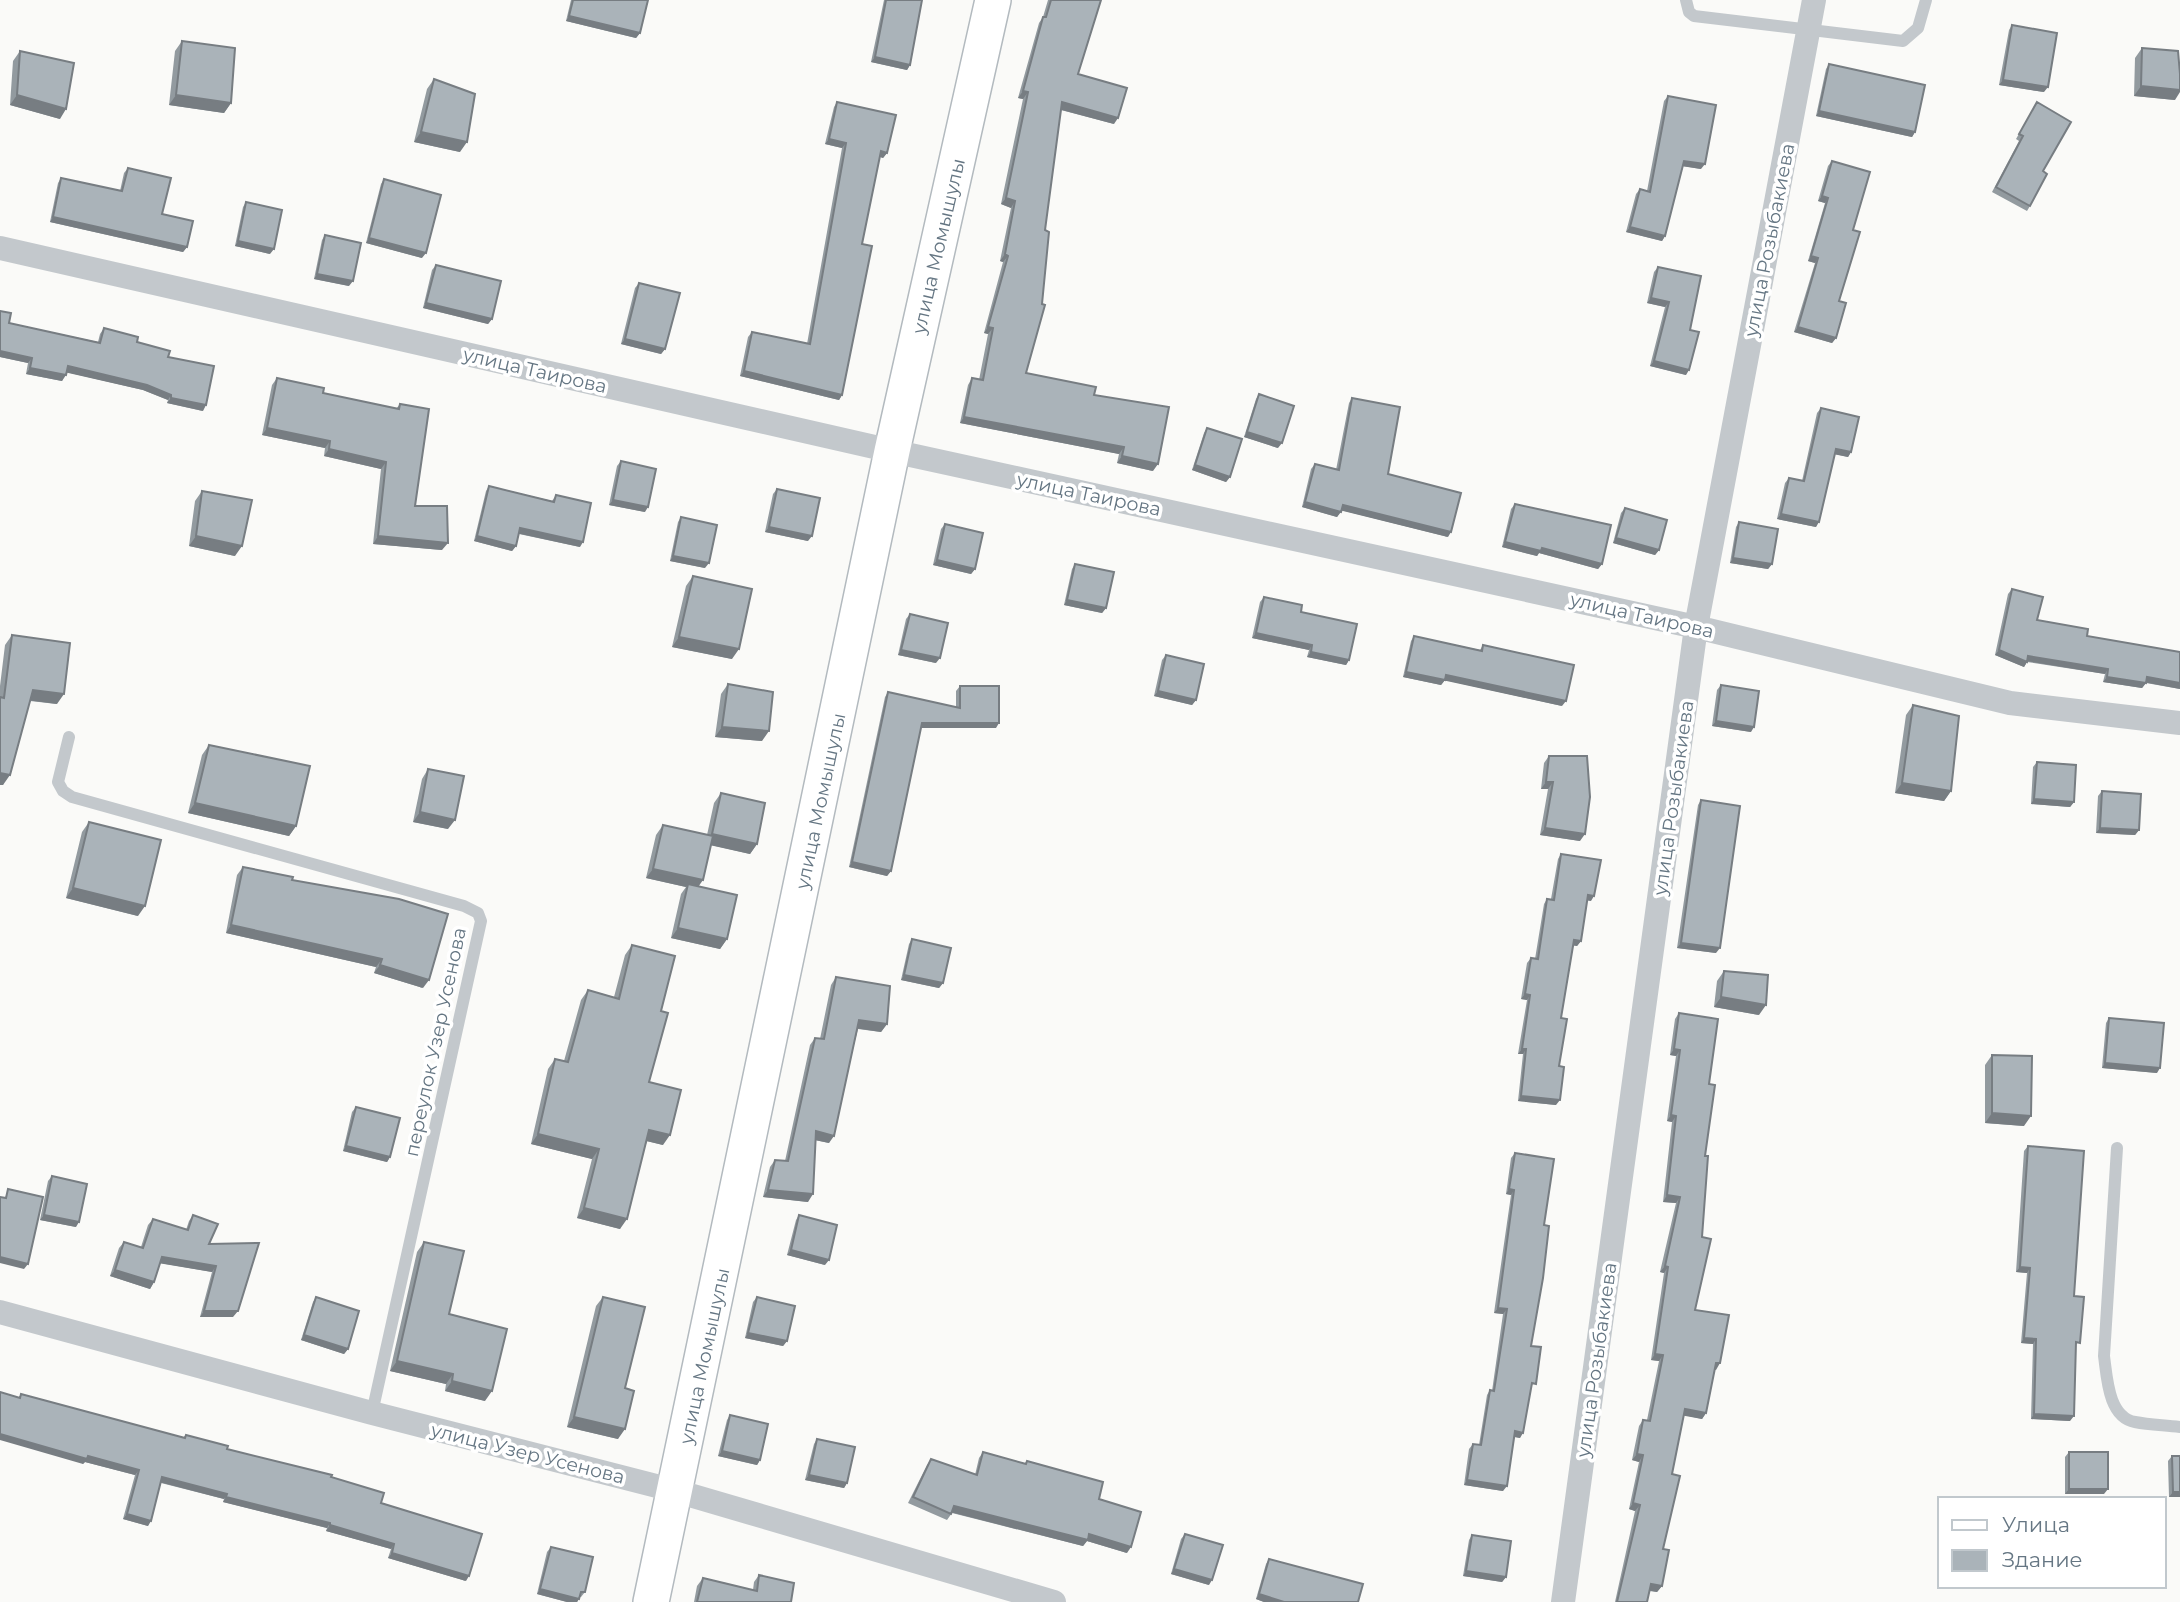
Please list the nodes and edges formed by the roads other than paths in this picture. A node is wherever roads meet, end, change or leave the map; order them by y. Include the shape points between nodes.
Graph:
1 (993, 0) edge
2 (1686, 0) edge
3 (1814, 0) edge
4 (1926, 0) edge
5 (1808, 30) junction
6 (0, 248) edge
7 (892, 451) junction
8 (1696, 627) junction
9 (2180, 723) edge
10 (69, 737) dead end
11 (2117, 1148) dead end
12 (0, 1312) edge
13 (372, 1413) junction
14 (2180, 1427) edge
15 (676, 1491) junction
16 (651, 1602) edge
17 (1054, 1602) edge
18 (1563, 1602) edge

1 - 7 street, улица Момышулы
2 - 5 lane via 1694,16
3 - 5 street, улица Розыбакиева
4 - 5 lane via 1918,28 1903,41
5 - 8 street, улица Розыбакиева
6 - 7 street, улица Таирова
7 - 8 street, улица Таирова
7 - 15 street, улица Момышулы
8 - 9 street, улица Таирова via 2010,703
8 - 18 street, улица Розыбакиева
10 - 13 lane, переулок Узер Усенова via 58,782 72,797 478,913 481,921
11 - 14 lane via 2104,1356 2108,1387 2117,1409 2132,1422
12 - 13 street, улица Узер Усенова
13 - 15 street, улица Узер Усенова
15 - 16 street, улица Момышулы
15 - 17 street, улица Узер Усенова

